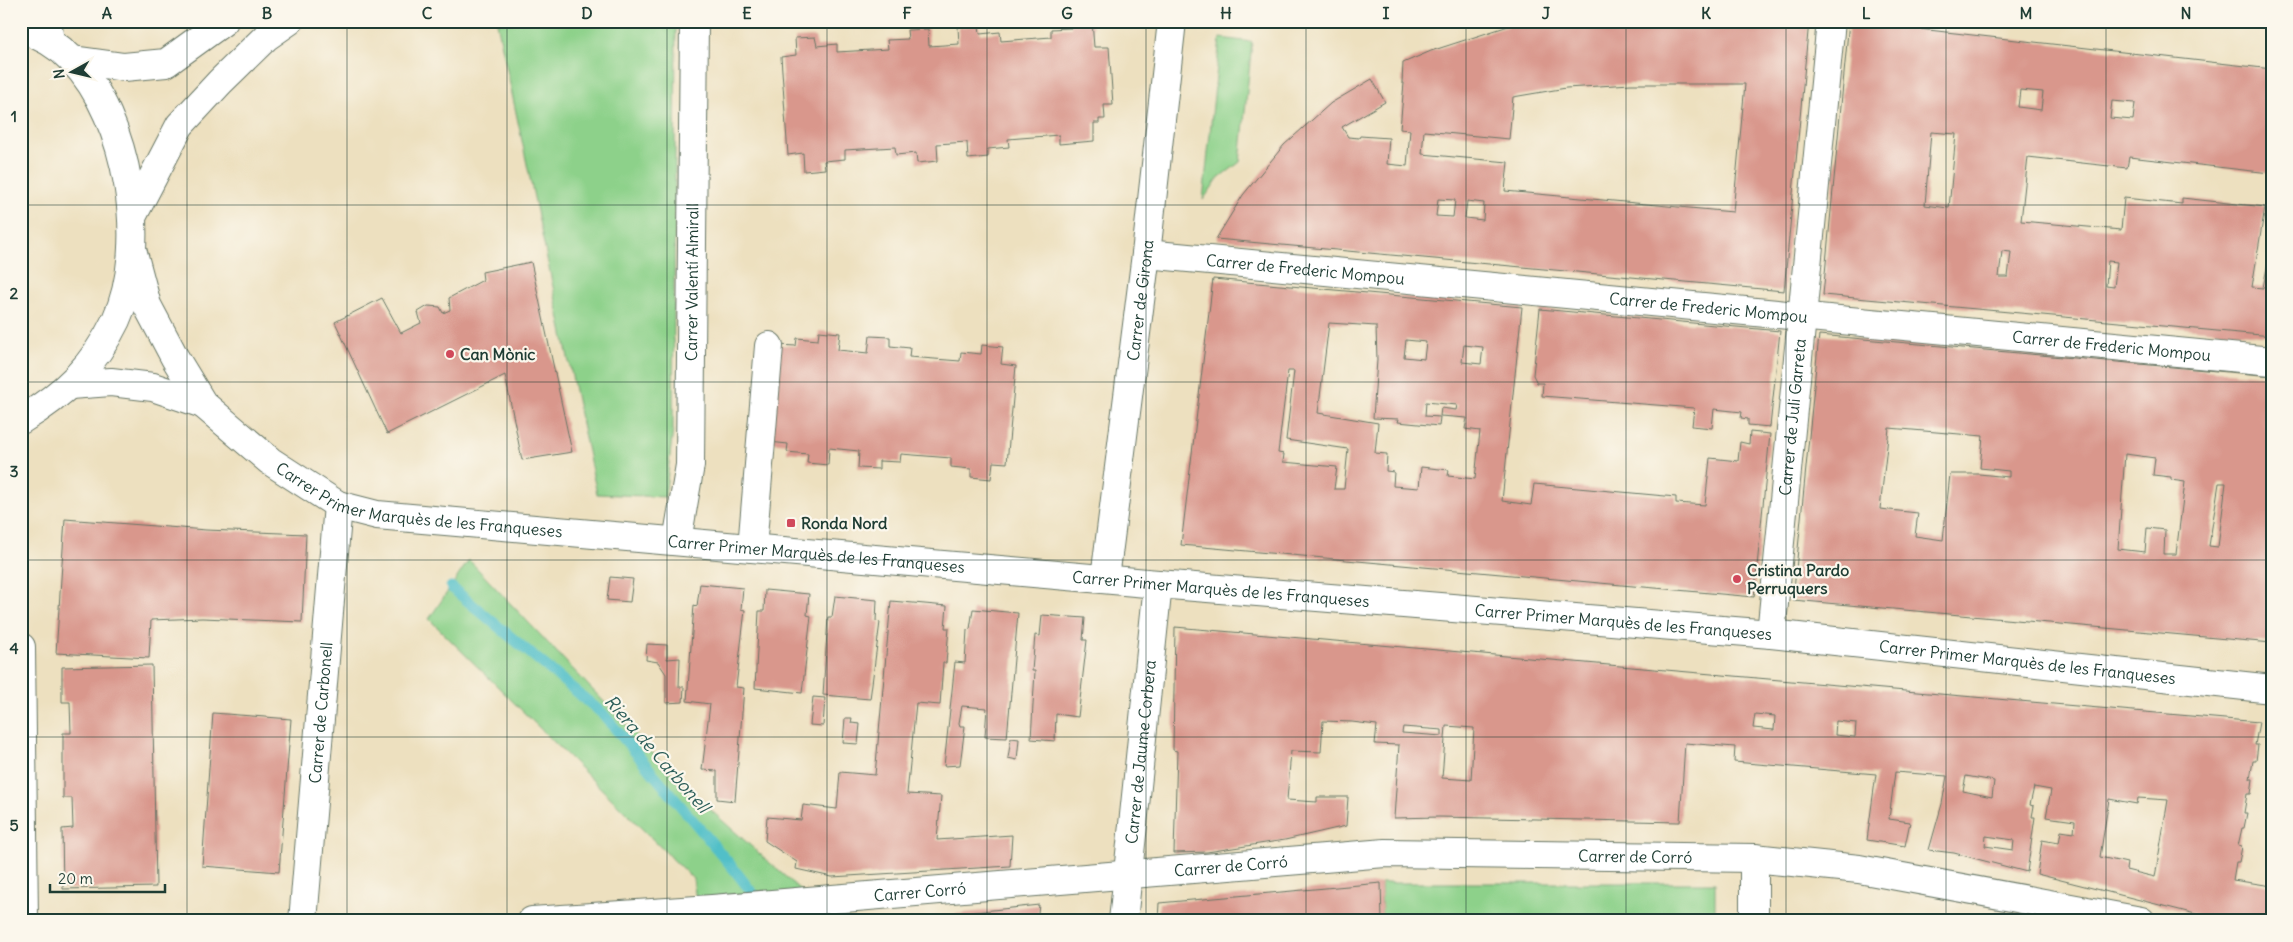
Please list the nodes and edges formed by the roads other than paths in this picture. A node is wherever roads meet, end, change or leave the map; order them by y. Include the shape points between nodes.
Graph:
1 (224, 21) edge
2 (289, 21) edge
3 (694, 21) edge
4 (1172, 21) edge
5 (1831, 21) edge
6 (21, 28) edge
7 (49, 31) edge
8 (194, 32) edge
9 (73, 60) junction
10 (132, 217) junction
11 (132, 249) junction
12 (1146, 254) junction
13 (1802, 315) junction
14 (769, 346) dead end
15 (2272, 361) edge
16 (70, 386) junction
17 (202, 404) junction
18 (21, 420) edge
19 (338, 505) junction
20 (677, 541) junction
21 (752, 548) junction
22 (1105, 578) junction
23 (1158, 584) junction
24 (1771, 634) junction
25 (21, 647) edge
26 (2272, 689) edge
27 (1754, 858) junction
28 (1126, 875) junction
29 (24, 921) edge
30 (303, 921) edge
31 (532, 921) edge
32 (1123, 921) edge
33 (1754, 921) edge
34 (2141, 921) edge

1 - 8 street
2 - 10 street via 266,37 180,125
3 - 20 street, Carrer Valentí Almirall via 690,465
4 - 12 street, Carrer de Girona
5 - 13 street, Carrer de Juli Garreta
6 - 7 street
7 - 9 street
8 - 9 street via 166,63 124,66
9 - 10 street via 110,119 129,186
10 - 11 street
11 - 16 street via 127,285 116,318 98,353
11 - 17 street, Carrer Primer Marquès de les Franqueses via 148,306
12 - 13 street, Carrer de Frederic Mompou
12 - 22 street, Carrer de Girona
13 - 15 street, Carrer de Frederic Mompou
13 - 24 street, Carrer de Juli Garreta
14 - 21 street
16 - 17 street, Carrer Primer Marquès de les Franqueses via 110,382 153,387
16 - 18 street
17 - 19 street, Carrer Primer Marquès de les Franqueses via 270,461
19 - 20 street, Carrer Primer Marquès de les Franqueses via 377,515
19 - 30 street, Carrer de Carbonell
20 - 21 street, Carrer Primer Marquès de les Franqueses
21 - 22 street, Carrer Primer Marquès de les Franqueses
22 - 23 street, Carrer Primer Marquès de les Franqueses
23 - 24 street, Carrer Primer Marquès de les Franqueses
23 - 28 street, Carrer de Jaume Corbera
24 - 26 street, Carrer Primer Marquès de les Franqueses
25 - 29 street
27 - 28 street, Carrer de Corró via 1385,852
27 - 33 street
27 - 34 street, Carrer de Corró via 1859,869
28 - 31 street, Carrer Corró
28 - 32 street, Carrer de Jaume Corbera

